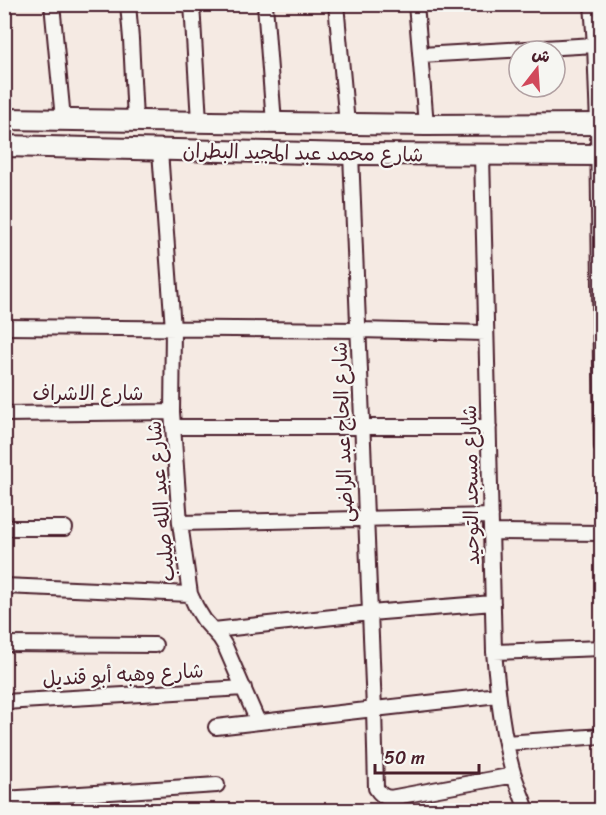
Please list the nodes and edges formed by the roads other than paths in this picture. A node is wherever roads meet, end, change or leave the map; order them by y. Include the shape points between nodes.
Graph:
1 (52, 4) edge
2 (128, 4) edge
3 (192, 4) edge
4 (265, 4) edge
5 (336, 4) edge
6 (416, 4) edge
7 (592, 4) edge
8 (597, 27) edge
9 (595, 45) junction
10 (421, 55) junction
11 (4, 119) edge
12 (63, 119) junction
13 (130, 120) junction
14 (199, 121) junction
15 (274, 123) junction
16 (347, 124) junction
17 (600, 124) edge
18 (426, 125) junction
19 (4, 147) edge
20 (127, 150) junction
21 (160, 151) junction
22 (351, 154) junction
23 (482, 155) junction
24 (600, 155) edge
25 (4, 327) edge
26 (173, 329) junction
27 (358, 330) junction
28 (486, 333) junction
29 (172, 412) junction
30 (4, 414) edge
31 (363, 426) junction
32 (173, 427) junction
33 (489, 427) junction
34 (601, 437) edge
35 (602, 447) edge
36 (491, 516) junction
37 (366, 520) junction
38 (180, 523) junction
39 (4, 528) edge
40 (65, 528) dead end
41 (492, 532) junction
42 (602, 533) edge
43 (4, 586) edge
44 (190, 594) junction
45 (493, 603) junction
46 (370, 613) junction
47 (214, 630) junction
48 (4, 644) edge
49 (155, 645) dead end
50 (602, 648) edge
51 (494, 652) junction
52 (244, 688) junction
53 (498, 695) junction
54 (4, 702) edge
55 (374, 709) junction
56 (258, 722) junction
57 (216, 727) dead end
58 (602, 736) edge
59 (506, 743) junction
60 (514, 775) junction
61 (217, 785) dead end
62 (4, 799) edge
63 (527, 810) edge

1 - 12 street
2 - 13 street
3 - 14 street
4 - 15 street
5 - 16 street
6 - 10 street
7 - 8 street
8 - 9 street
9 - 10 street
9 - 17 street
10 - 18 street
11 - 12 street, شارع محمد عبد المجيد البطران
12 - 13 street, شارع محمد عبد المجيد البطران
13 - 14 street, شارع محمد عبد المجيد البطران
13 - 20 street
14 - 15 street, شارع محمد عبد المجيد البطران
15 - 16 street, شارع محمد عبد المجيد البطران
16 - 18 street, شارع محمد عبد المجيد البطران
17 - 18 street, شارع محمد عبد المجيد البطران
17 - 24 street
19 - 20 street, شارع محمد عبد المجيد البطران
20 - 21 street, شارع محمد عبد المجيد البطران
21 - 22 street, شارع محمد عبد المجيد البطران
21 - 26 street, شارع عبد الله صليب
22 - 23 street, شارع محمد عبد المجيد البطران
22 - 27 street, شارع الحاج عبد الراضى
23 - 24 street, شارع محمد عبد المجيد البطران
23 - 28 street, شارع مسجد التوحيد
24 - 34 street
25 - 26 street
26 - 27 street
26 - 29 street, شارع عبد الله صليب
27 - 28 street
27 - 31 street, شارع الحاج عبد الراضى
28 - 33 street, شارع مسجد التوحيد
29 - 30 street, شارع الاشراف
29 - 32 street, شارع عبد الله صليب
31 - 32 street
31 - 33 street
31 - 37 street, شارع الحاج عبد الراضى
32 - 38 street, شارع عبد الله صليب
33 - 36 street, شارع مسجد التوحيد
34 - 35 street
36 - 37 street
36 - 41 street, شارع مسجد التوحيد
37 - 38 street
37 - 46 street, شارع الحاج عبد الراضى
38 - 44 street, شارع عبد الله صليب
39 - 40 street
41 - 42 street
41 - 45 street, شارع مسجد التوحيد
43 - 44 street
44 - 47 street, شارع عبد الله صليب
45 - 46 street
45 - 51 street, شارع مسجد التوحيد
46 - 47 street
46 - 55 street, شارع الحاج عبد الراضى
47 - 52 street, شارع عبد الله صليب
48 - 49 street
50 - 51 street
51 - 53 street, شارع مسجد التوحيد
52 - 54 street, شارع وهبه أبو قنديل
52 - 56 street, شارع عبد الله صليب
53 - 55 street
53 - 59 street, شارع مسجد التوحيد
55 - 56 street
55 - 60 street, شارع الحاج عبد الراضى via 376,788 384,797
56 - 57 street
58 - 59 street
59 - 60 street, شارع مسجد التوحيد
60 - 63 street, شارع مسجد التوحيد
61 - 62 street

